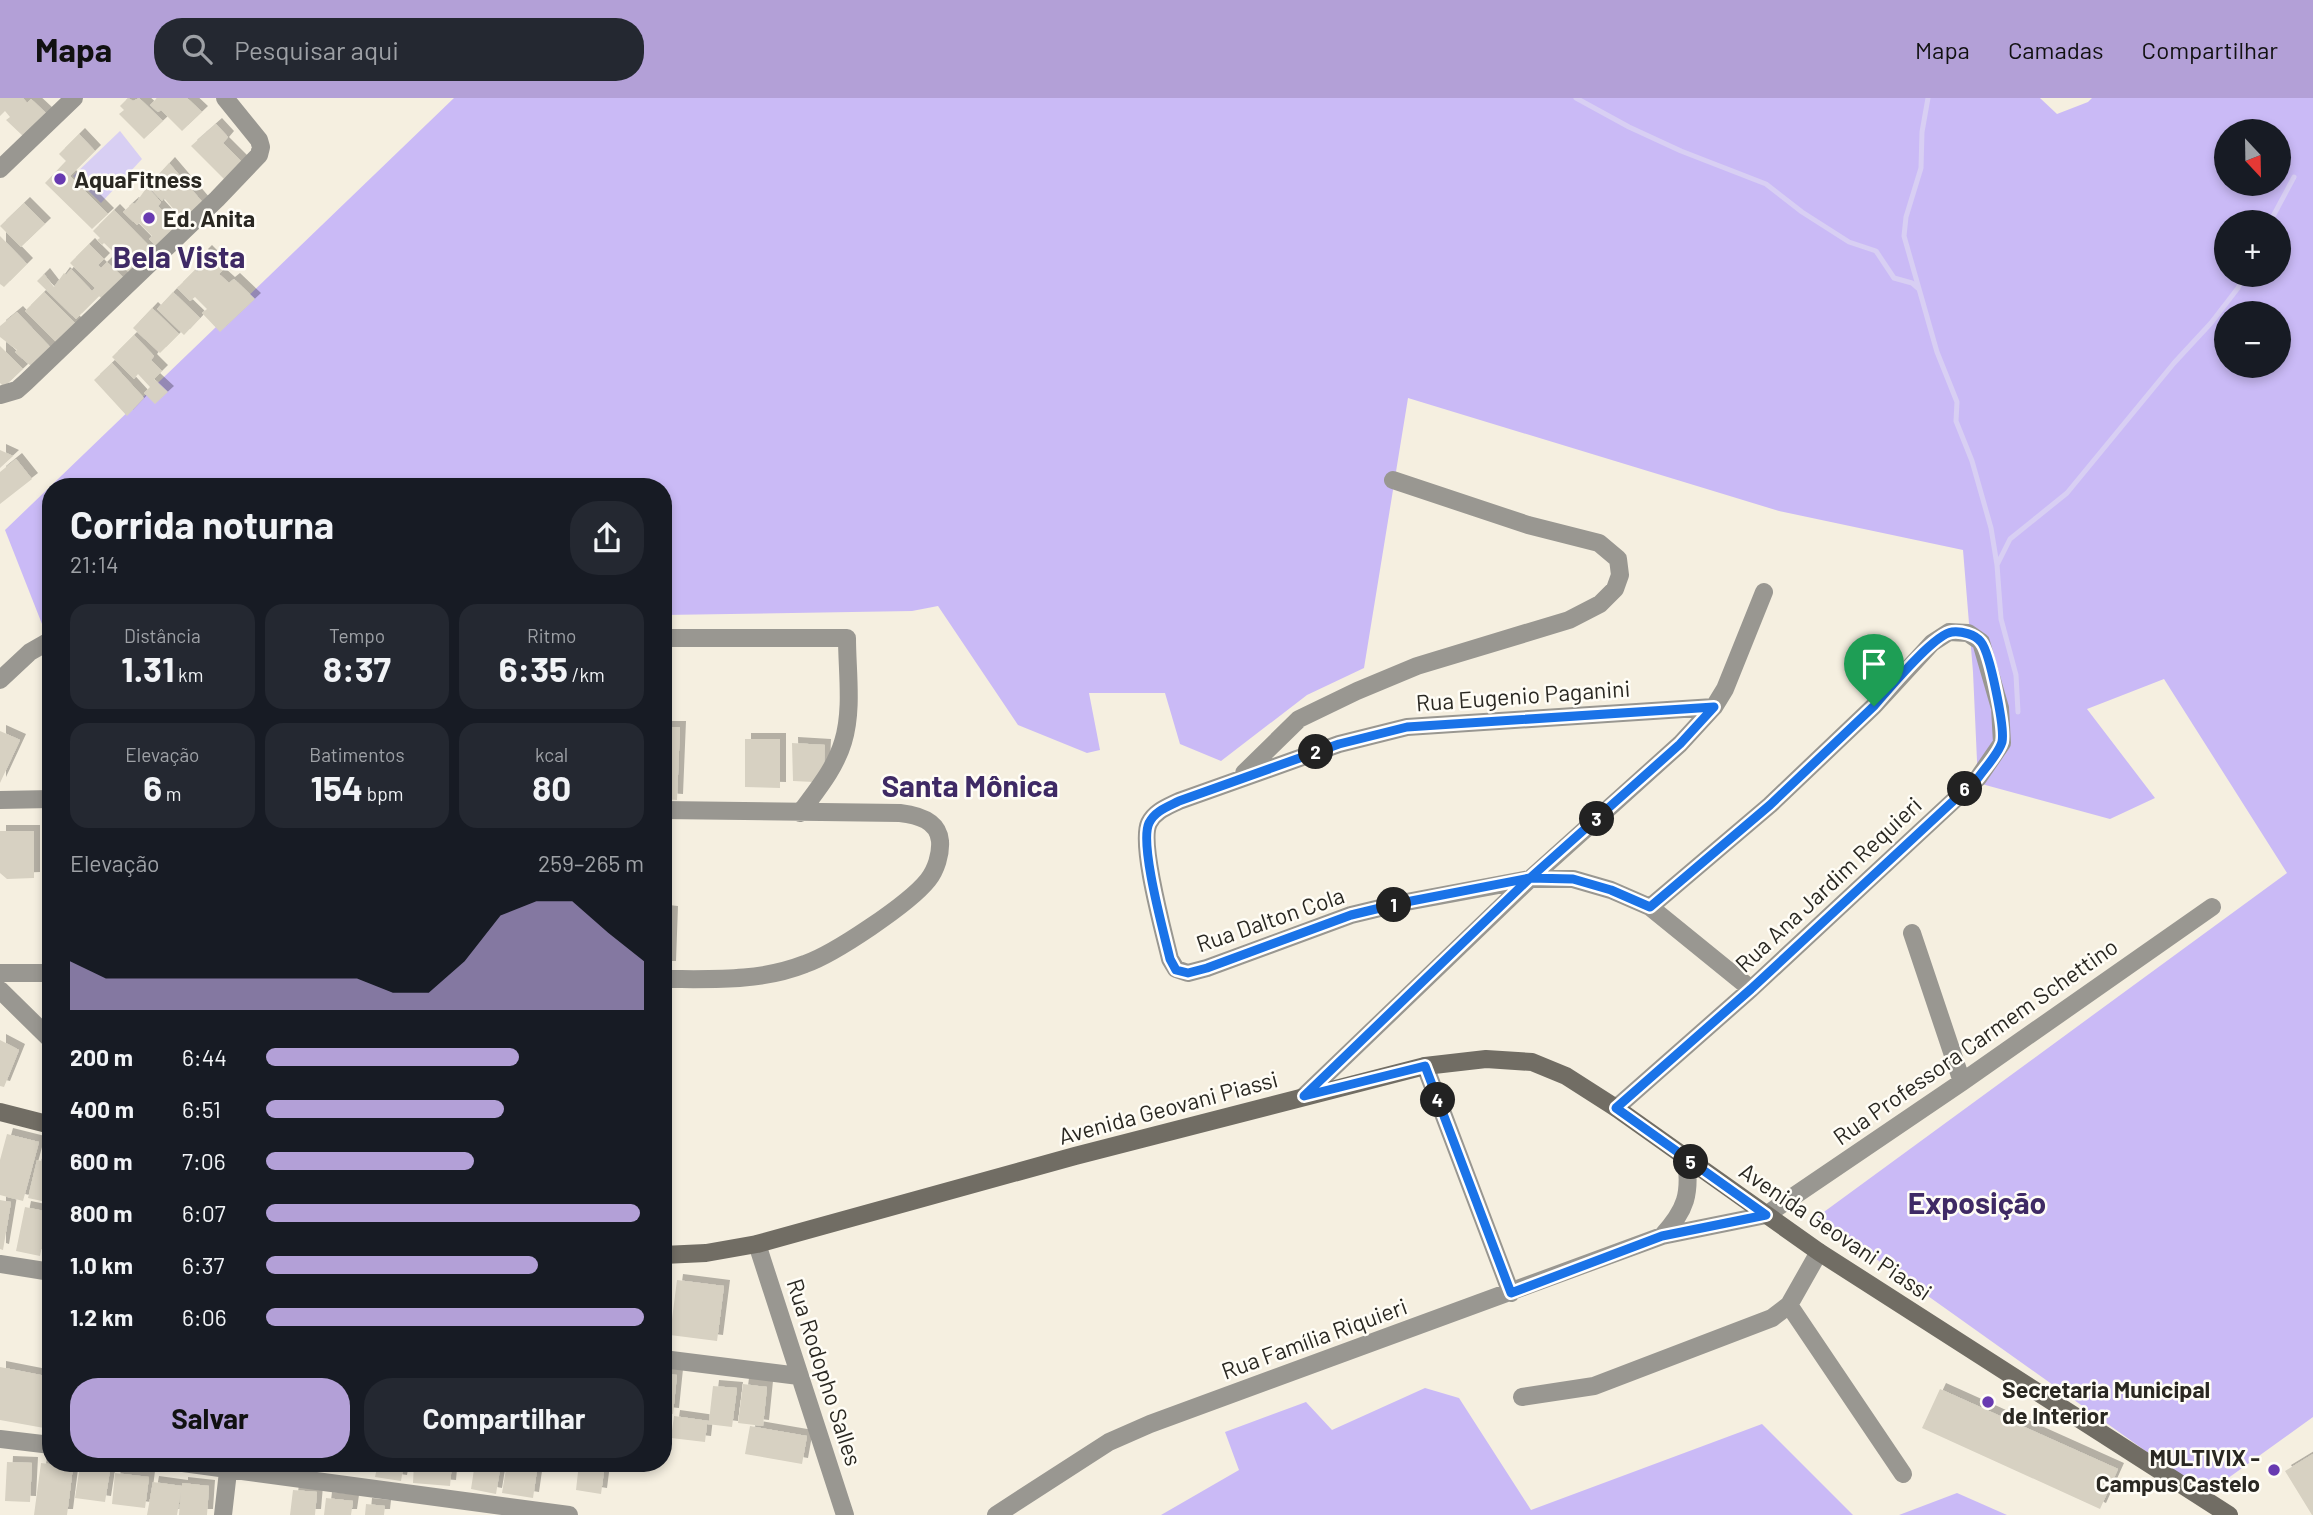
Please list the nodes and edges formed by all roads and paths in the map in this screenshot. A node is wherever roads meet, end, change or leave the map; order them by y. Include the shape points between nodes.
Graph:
1 (74, 98) edge
2 (225, 98) edge
3 (0, 169) edge
4 (0, 395) edge
5 (1393, 480) dead end
6 (1764, 592) dead end
7 (672, 638) edge
8 (42, 645) edge
9 (0, 680) edge
10 (1714, 707) junction
11 (1239, 778) junction
12 (42, 799) edge
13 (0, 800) edge
14 (672, 810) edge
15 (800, 813) junction
16 (1530, 878) junction
17 (1650, 907) junction
18 (2212, 907) dead end
19 (1912, 933) dead end
20 (0, 973) edge
21 (42, 973) edge
22 (1188, 973) joint
23 (672, 979) edge
24 (1751, 989) junction
25 (0, 990) edge
26 (42, 1031) edge
27 (1425, 1066) junction
28 (1962, 1082) junction
29 (1304, 1096) junction
30 (1616, 1108) junction
31 (0, 1112) edge
32 (42, 1123) edge
33 (1686, 1158) junction
34 (1766, 1215) junction
35 (1662, 1236) junction
36 (757, 1244) junction
37 (1819, 1252) junction
38 (672, 1255) edge
39 (0, 1264) edge
40 (42, 1271) edge
41 (1511, 1293) junction
42 (1789, 1305) junction
43 (672, 1360) edge
44 (799, 1376) junction
45 (1522, 1397) dead end
46 (0, 1439) edge
47 (42, 1445) edge
48 (227, 1472) edge
49 (270, 1472) edge
50 (1903, 1474) dead end
51 (223, 1515) edge
52 (569, 1515) edge
53 (845, 1515) edge
54 (996, 1515) edge
55 (2229, 1515) edge

1 - 3 street
2 - 4 street via 259,140 259,155 26,382
5 - 11 street via 1528,525 1599,543 1618,559 1620,575 1615,589 1600,604 1569,620 1417,666 1299,719
6 - 10 street
7 - 15 street via 847,638 844,741 831,769
8 - 9 street
10 - 11 street, Rua Eugenio Paganini via 1407,727
10 - 16 street via 1680,744
11 - 22 street, Rua Eugenio Paganini via 1155,813 1147,826 1147,850 1170,959 1176,970
12 - 13 street
14 - 15 street
15 - 23 street via 918,816 938,831 938,860 930,878 914,895 807,964 744,979
16 - 17 street, Rua Dalton Cola via 1573,879
16 - 22 street, Rua Dalton Cola via 1351,915
16 - 29 street
17 - 24 street, Rua Dalton Cola
17 - 24 street, Rua Ana Jardim Requieri via 1770,805 1874,706 1932,643 1950,632 1968,633 1981,642 2000,708 2002,743 1978,778
18 - 28 street, Rua Professora Carmem Schettino
19 - 28 street
20 - 21 street
24 - 30 street, Rua Ana Jardim Requieri
25 - 26 street
27 - 29 main road, Avenida Geovani Piassi
27 - 30 main road, Avenida Geovani Piassi via 1486,1059 1532,1062 1566,1076
27 - 41 street
28 - 34 street, Rua Professora Carmem Schettino
29 - 36 main road, Avenida Geovani Piassi
30 - 33 main road, Avenida Geovani Piassi
31 - 32 main road
33 - 34 main road, Avenida Geovani Piassi
33 - 35 street via 1686,1203
34 - 35 street, Rua Família Riquieri
34 - 37 main road, Avenida Geovani Piassi
35 - 41 street, Rua Família Riquieri
36 - 38 main road, Avenida Geovani Piassi
36 - 44 street, Rua Rodopho Salles
37 - 42 street
37 - 55 main road, Avenida Geovani Piassi
39 - 40 street
41 - 54 street, Rua Família Riquieri via 1139,1429 1109,1442
42 - 45 street via 1772,1318 1594,1386
42 - 50 street
43 - 44 street
44 - 53 street, Rua Rodopho Salles
46 - 47 street
48 - 51 street
49 - 52 street

